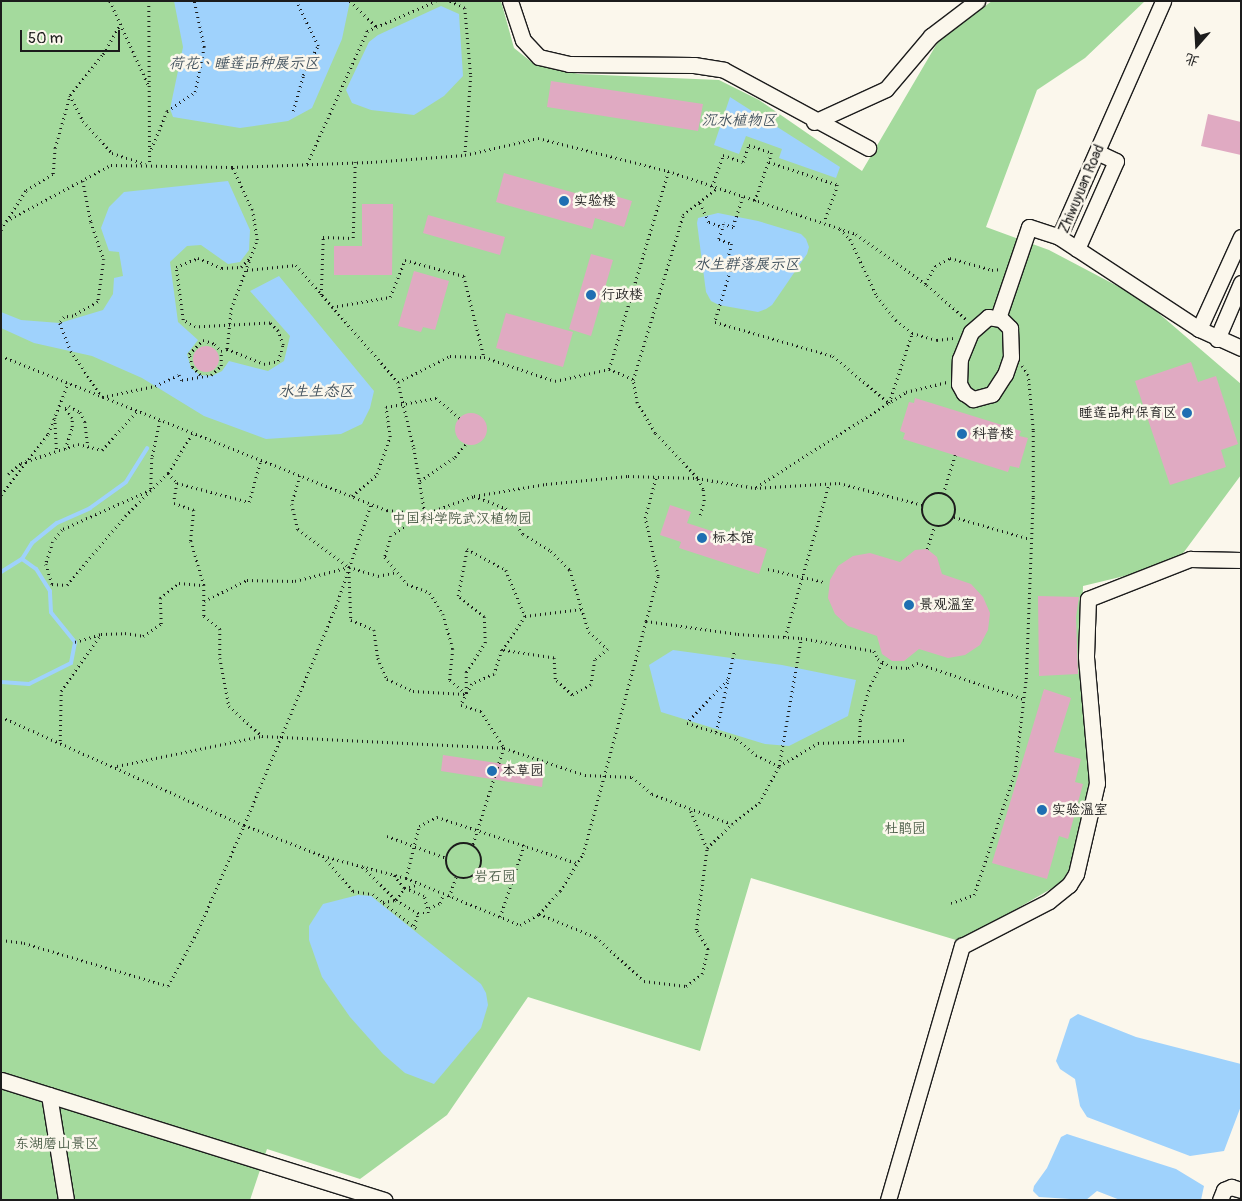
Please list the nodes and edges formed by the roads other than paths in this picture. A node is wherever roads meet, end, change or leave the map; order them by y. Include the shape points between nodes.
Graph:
1 (510, 1) edge
2 (977, 1) edge
3 (1163, 1) edge
4 (814, 122) junction
5 (868, 148) dead end
6 (1097, 152) junction
7 (1060, 237) junction
8 (1241, 237) edge
9 (1077, 249) junction
10 (1241, 283) edge
11 (998, 318) junction
12 (1200, 330) junction
13 (1217, 339) junction
14 (1241, 348) edge
15 (1241, 560) edge
16 (1, 1080) edge
17 (49, 1095) junction
18 (1241, 1190) edge
19 (66, 1200) edge
20 (385, 1200) edge
21 (888, 1200) edge
22 (1220, 1200) edge

1 - 4 street via 523,40 539,57 569,64 694,65 724,70
2 - 4 street via 931,36 886,89
3 - 6 street, Zhiwuyuan Road
4 - 5 street
6 - 7 street, Zhiwuyuan Road
6 - 9 street via 1116,161
7 - 9 street, Zhiwuyuan Road
7 - 11 street via 1029,227
8 - 12 street
9 - 12 street, Zhiwuyuan Road
10 - 13 street
11 - 11 street via 1006,322 1012,334 1011,358 1001,382 992,394 980,400 964,393 958,379 960,359 971,332 982,320
12 - 13 street, Zhiwuyuan Road
13 - 14 street, Zhiwuyuan Road
15 - 21 street via 1190,560 1088,599 1086,656 1097,783 1076,874 1068,886 1049,901 962,946
16 - 17 street
17 - 19 street
17 - 20 street
18 - 22 street via 1231,1187 1224,1190

